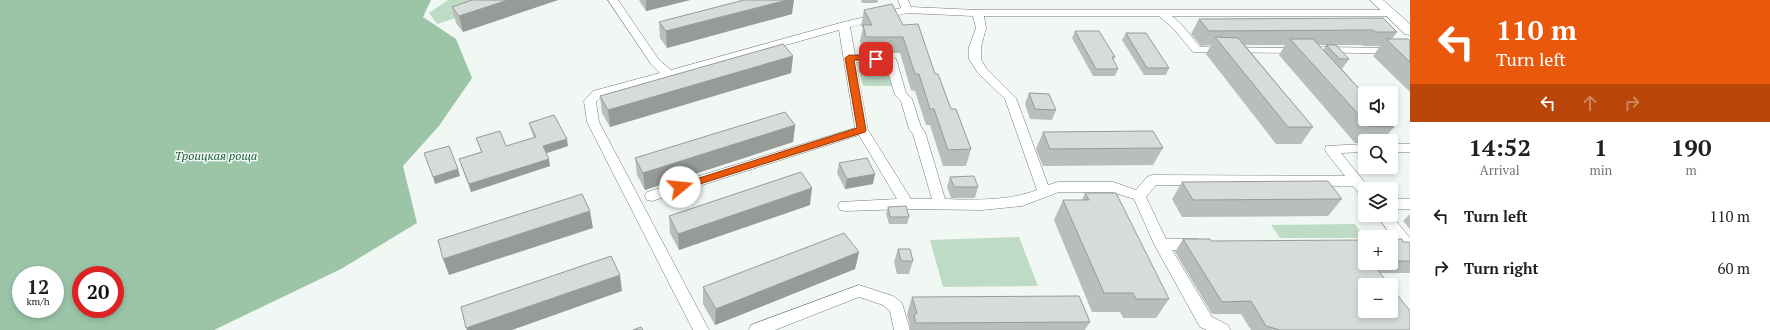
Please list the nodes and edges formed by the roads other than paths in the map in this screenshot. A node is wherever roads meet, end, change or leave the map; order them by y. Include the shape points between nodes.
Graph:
1 (613, 0) edge
2 (1376, 0) edge
3 (905, 5) edge
4 (978, 13) junction
5 (1162, 13) junction
6 (1368, 13) junction
7 (1390, 13) junction
8 (1380, 24) edge
9 (844, 25) junction
10 (1410, 31) edge
11 (1402, 45) edge
12 (849, 58) junction
13 (669, 74) junction
14 (1374, 126) edge
15 (862, 130) junction
16 (1381, 134) edge
17 (1398, 146) edge
18 (1358, 148) edge
19 (1410, 148) edge
20 (1356, 181) junction
21 (1358, 183) edge
22 (1044, 192) junction
23 (652, 196) dead end
24 (1139, 196) junction
25 (907, 204) junction
26 (940, 204) junction
27 (1398, 204) edge
28 (1410, 204) edge
29 (845, 206) dead end
30 (1389, 222) edge
31 (1161, 244) junction
32 (1208, 245) edge
33 (1398, 247) edge
34 (1409, 248) edge
35 (701, 330) edge
36 (757, 330) edge
37 (902, 330) edge
38 (1222, 330) edge

1 - 13 lane via 656,62
2 - 7 main road
3 - 4 lane
3 - 9 lane
4 - 5 lane
4 - 22 lane via 981,28 975,47 975,59 982,70 1010,98
5 - 6 lane
5 - 11 lane via 1197,50 1308,53
6 - 7 lane
6 - 8 lane
7 - 10 main road
9 - 12 lane
9 - 13 lane
12 - 15 lane
12 - 26 lane via 890,60 901,95 906,99 915,129 919,132
13 - 35 lane via 597,94 590,101 591,110 593,122
14 - 16 lane
15 - 23 lane
15 - 25 lane
17 - 19 lane
18 - 20 lane via 1331,149
20 - 21 lane
20 - 24 lane via 1152,180
22 - 24 lane via 1058,187 1114,187
22 - 26 lane via 1022,201 982,205
24 - 31 lane
25 - 26 lane
25 - 29 lane
27 - 28 lane
30 - 34 lane
31 - 32 lane
31 - 38 lane via 1206,322
33 - 34 lane
36 - 37 lane via 859,291 888,300 897,308

